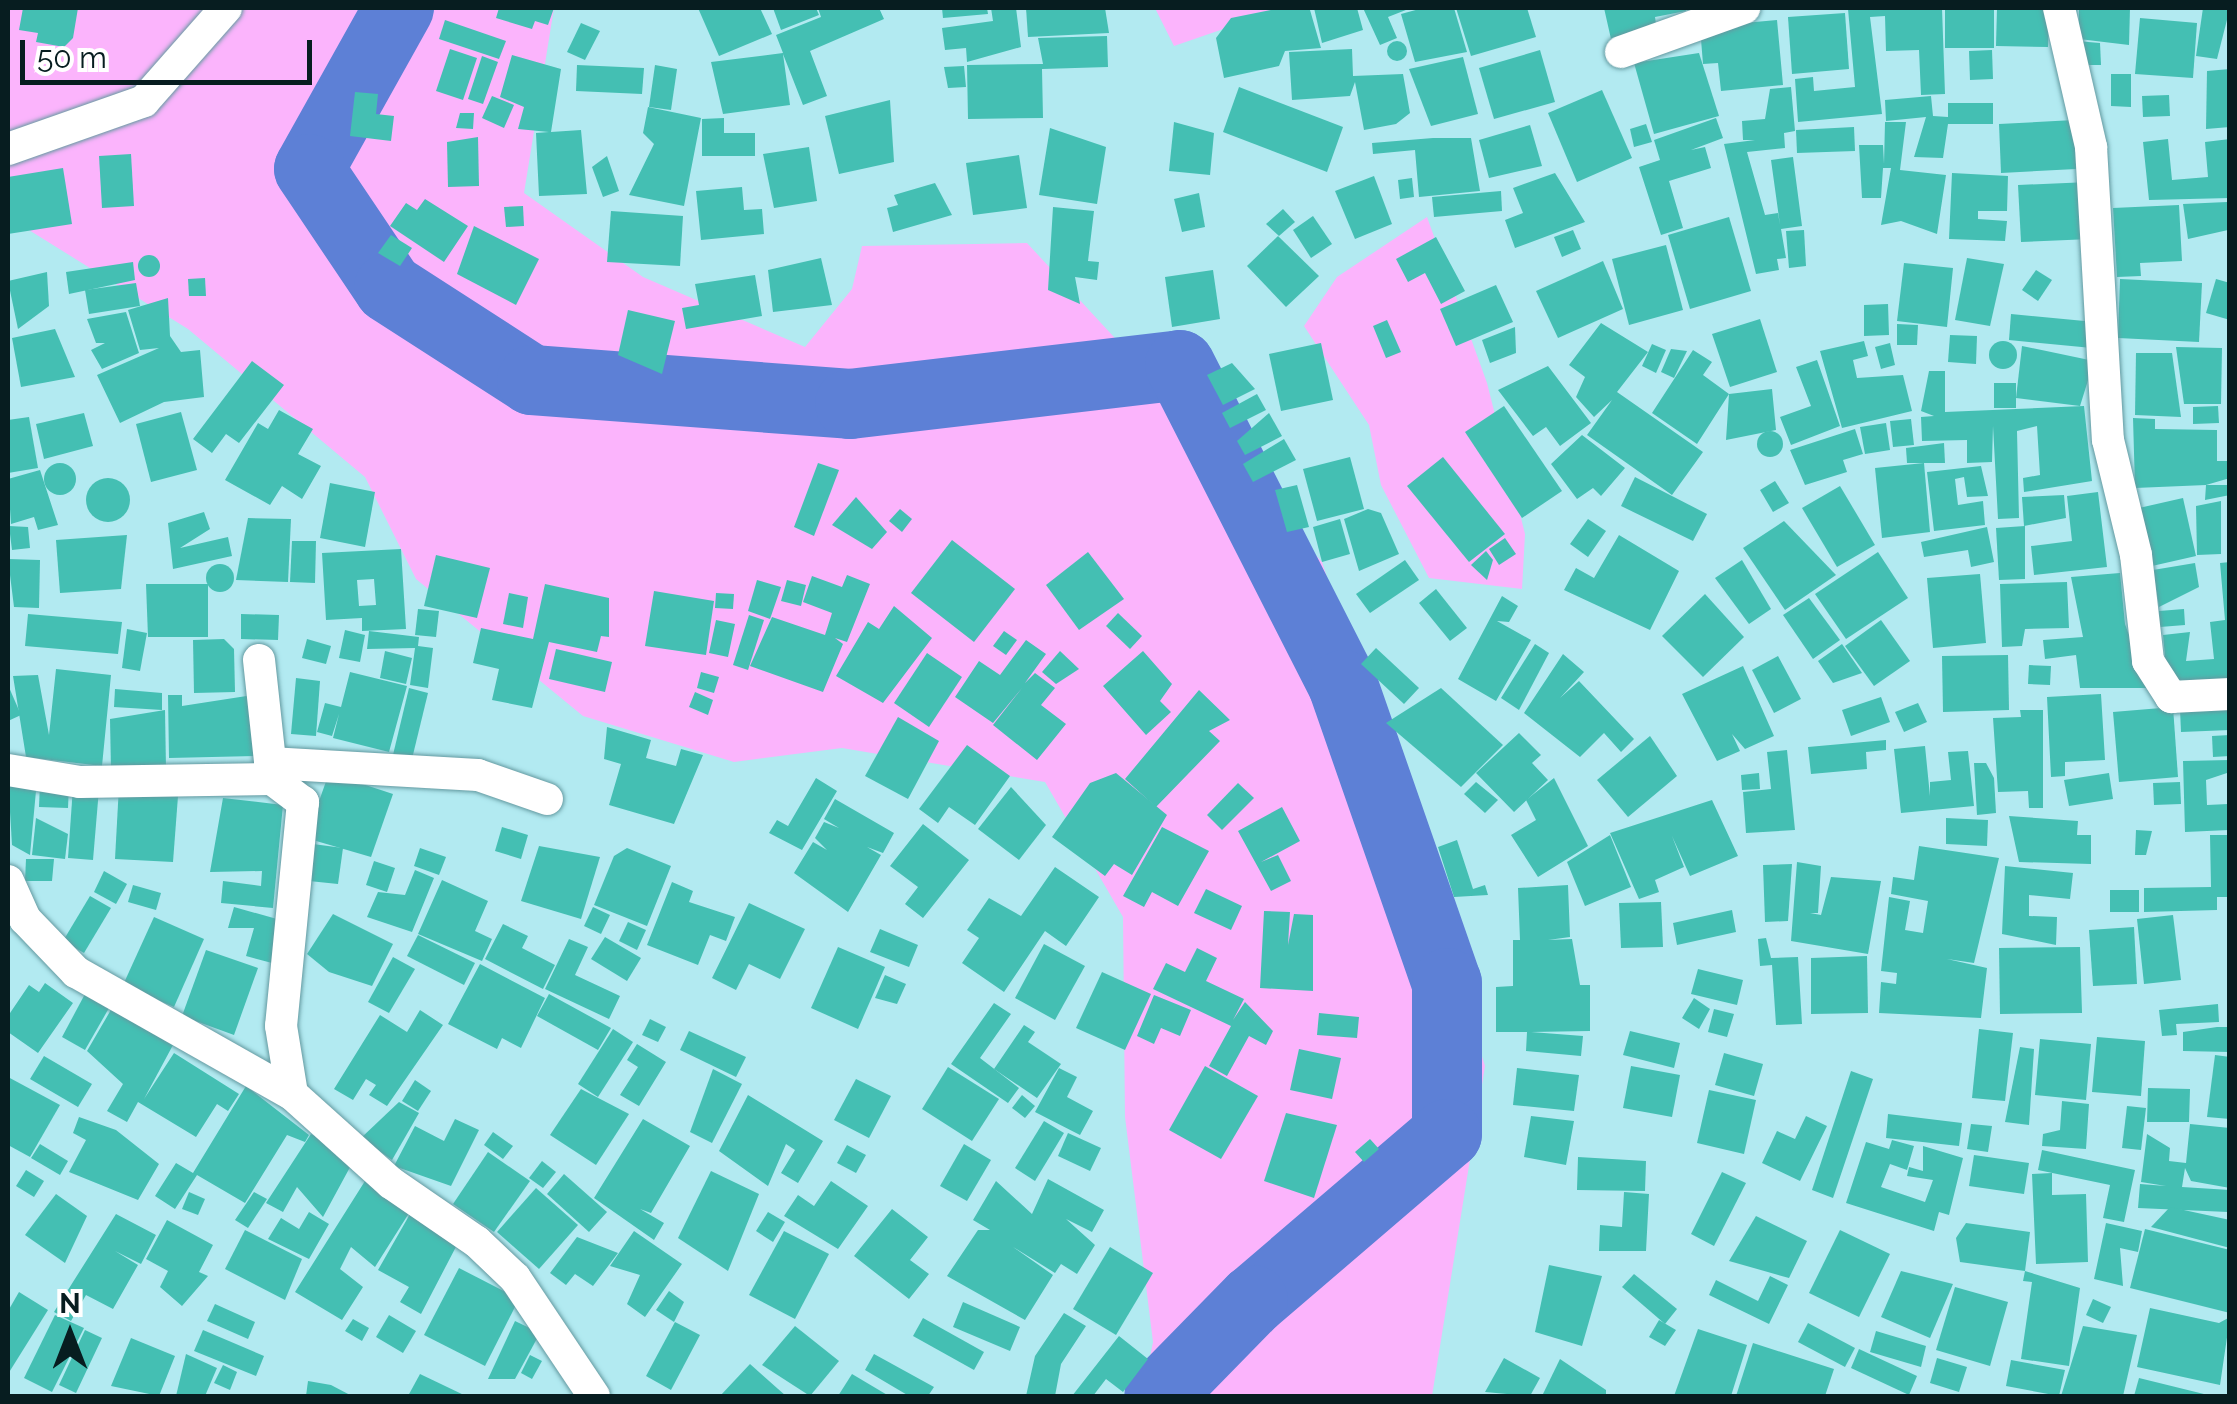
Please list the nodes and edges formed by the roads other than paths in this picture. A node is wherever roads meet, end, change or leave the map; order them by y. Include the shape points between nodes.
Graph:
1 (226, 8) edge
2 (1744, 8) edge
3 (2059, 8) edge
4 (1621, 52) dead end
5 (8, 149) edge
6 (260, 660) dead end
7 (2230, 694) edge
8 (8, 770) edge
9 (271, 771) junction
10 (547, 799) dead end
11 (8, 881) edge
12 (292, 1094) junction
13 (594, 1396) edge

1 - 5 street via 144,101
2 - 4 street
3 - 7 street via 2091,148 2108,440 2136,555 2148,660 2171,698
6 - 9 street
8 - 9 street via 80,782
9 - 10 street via 478,775
9 - 12 street via 303,802 282,1026
11 - 12 street via 25,919 76,972
12 - 13 street via 516,1278

